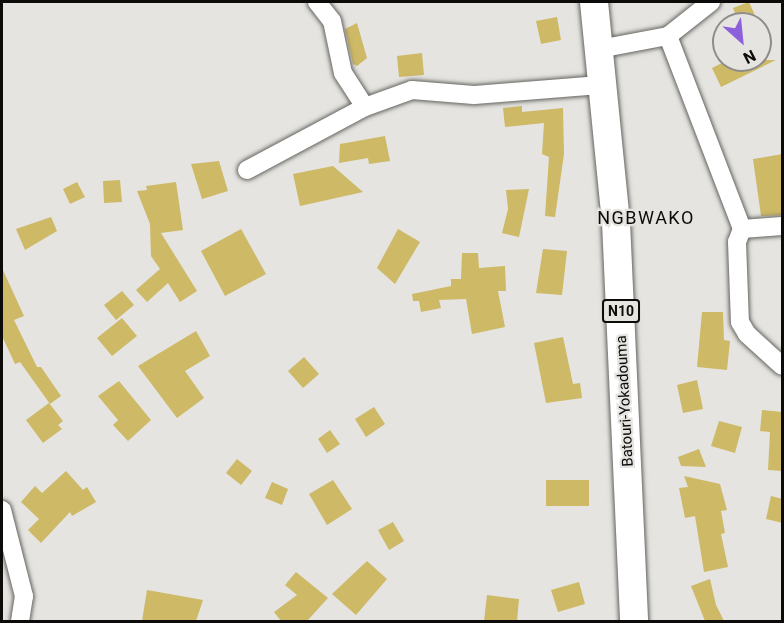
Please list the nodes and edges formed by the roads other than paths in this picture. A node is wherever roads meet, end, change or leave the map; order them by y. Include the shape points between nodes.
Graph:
1 (317, 2) edge
2 (594, 2) edge
3 (711, 2) edge
4 (668, 36) junction
5 (599, 49) junction
6 (601, 86) junction
7 (365, 107) junction
8 (247, 170) dead end
9 (783, 226) edge
10 (742, 229) junction
11 (783, 366) edge
12 (2, 510) edge
13 (20, 621) edge
14 (634, 621) edge

1 - 7 street via 332,21 343,73
2 - 5 highway, Batouri-Yokadouma / N10
3 - 4 street
4 - 5 street
4 - 10 street
5 - 6 highway, Batouri-Yokadouma / N10
6 - 7 street via 474,95 412,90
6 - 14 highway, Batouri-Yokadouma / N10 via 616,222
7 - 8 street
9 - 10 street
10 - 11 street via 737,242 740,322 747,334
12 - 13 street via 24,596

